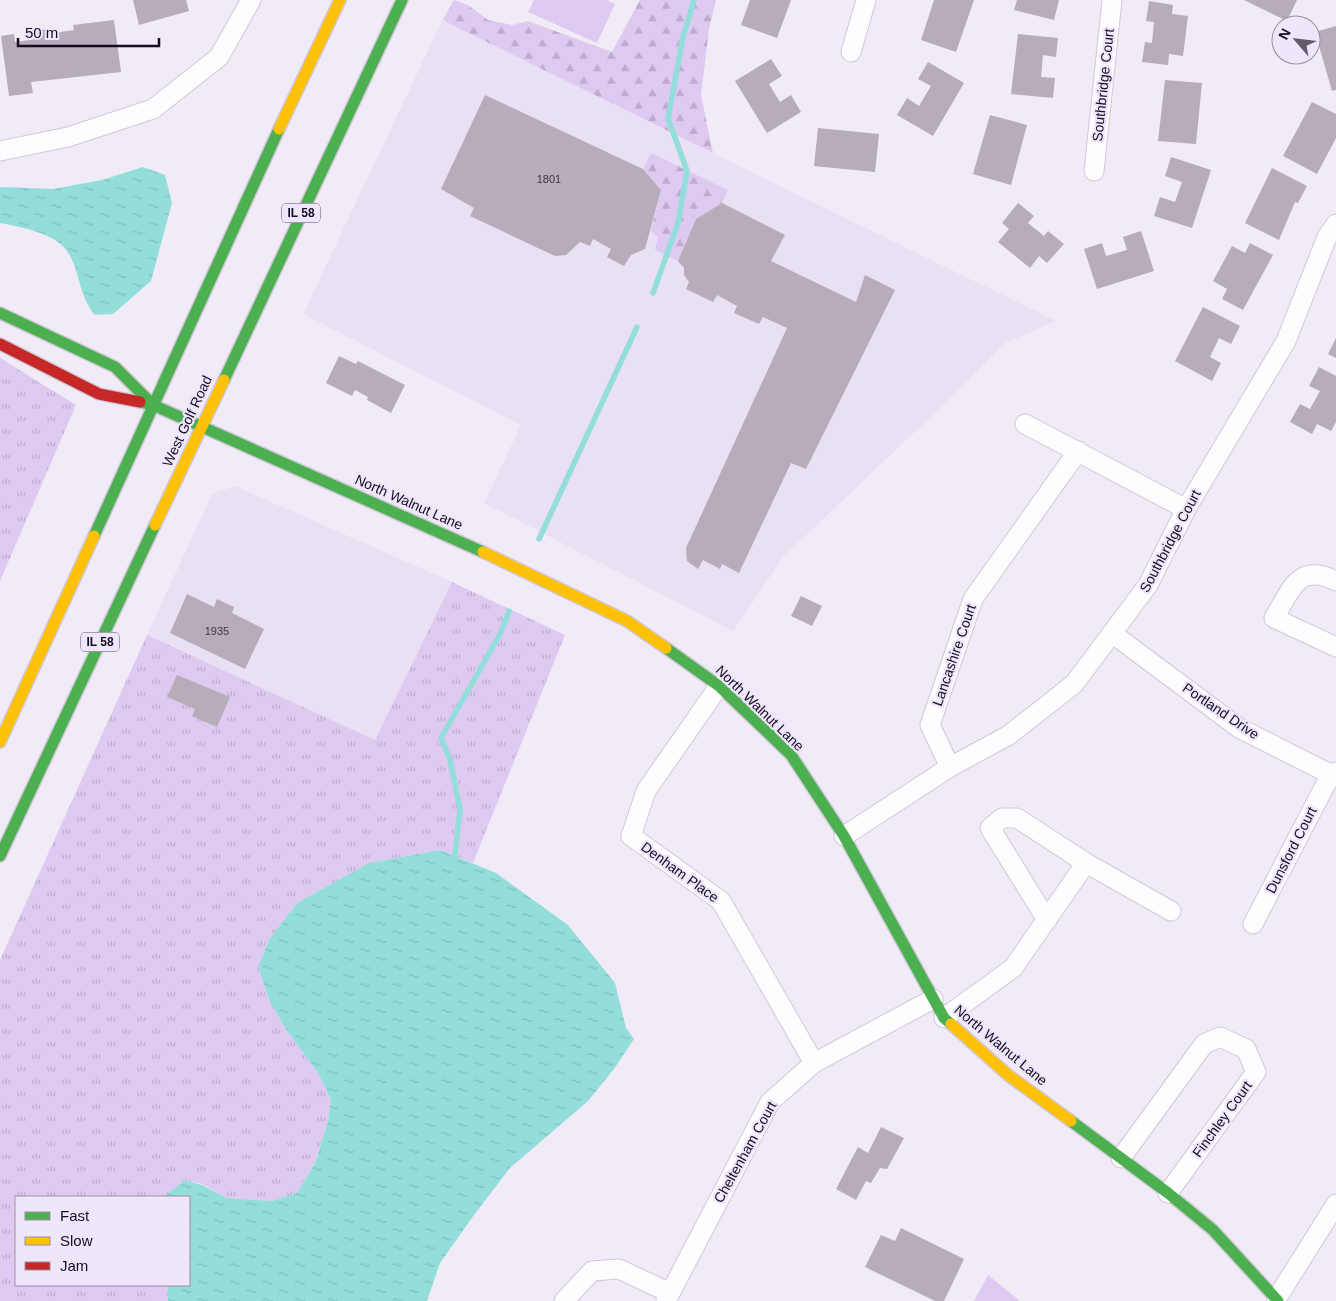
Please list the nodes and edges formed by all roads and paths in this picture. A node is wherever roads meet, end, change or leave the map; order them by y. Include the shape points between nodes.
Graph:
1 (252, 0) edge
2 (340, 0) edge
3 (402, 0) edge
4 (866, 0) edge
5 (1112, 0) edge
6 (851, 52) dead end
7 (0, 150) edge
8 (1094, 171) dead end
9 (1336, 224) edge
10 (0, 313) edge
11 (0, 344) edge
12 (153, 405) junction
13 (1025, 424) dead end
14 (200, 427) junction
15 (1078, 451) junction
16 (1186, 509) junction
17 (1336, 581) edge
18 (1113, 634) junction
19 (1336, 647) edge
20 (719, 686) junction
21 (0, 742) edge
22 (950, 767) junction
23 (1334, 775) edge
24 (844, 836) junction
25 (0, 856) edge
26 (1086, 863) junction
27 (1171, 911) dead end
28 (1047, 920) junction
29 (1253, 924) dead end
30 (933, 999) junction
31 (944, 1018) junction
32 (814, 1063) junction
33 (1121, 1158) junction
34 (1168, 1193) junction
35 (1336, 1204) edge
36 (668, 1297) edge
37 (1277, 1300) edge
38 (564, 1301) edge

1 - 7 street via 219,57 153,109 68,137
2 - 12 street
3 - 14 street, West Golf Road / IL 58
4 - 6 street
5 - 8 street, Southbridge Court
9 - 16 street, Southbridge Court via 1327,237 1286,341
10 - 12 street via 115,366
11 - 12 street via 99,394
12 - 14 street, North Walnut Lane
12 - 21 street
13 - 15 street
14 - 20 street, North Walnut Lane via 480,550 628,622
14 - 25 street, West Golf Road / IL 58
15 - 16 street
15 - 22 street, Lancashire Court via 973,600 930,725
16 - 18 street, Southbridge Court via 1148,585
17 - 19 street via 1323,575 1302,576 1274,618
18 - 22 street, Southbridge Court via 1074,684 1008,735
18 - 23 street, Portland Drive via 1240,728
20 - 24 street, North Walnut Lane via 791,755
20 - 32 street, Denham Place via 646,791 631,836 721,901
22 - 24 street, Southbridge Court
23 - 29 street, Dunsford Court
24 - 30 street, North Walnut Lane
26 - 27 street
26 - 28 street
26 - 28 street via 1017,818 1002,818 990,828
28 - 31 street via 1013,968
30 - 31 street, North Walnut Lane
30 - 32 street, Cheltenham Court
31 - 33 street, North Walnut Lane via 1008,1075
32 - 36 street, Cheltenham Court via 770,1102
33 - 34 street, North Walnut Lane
33 - 34 street, Finchley Court via 1204,1044 1220,1037 1246,1049 1256,1072
34 - 37 street, North Walnut Lane via 1213,1230
35 - 37 street
36 - 38 street, Cheltenham Court via 619,1269 592,1271

